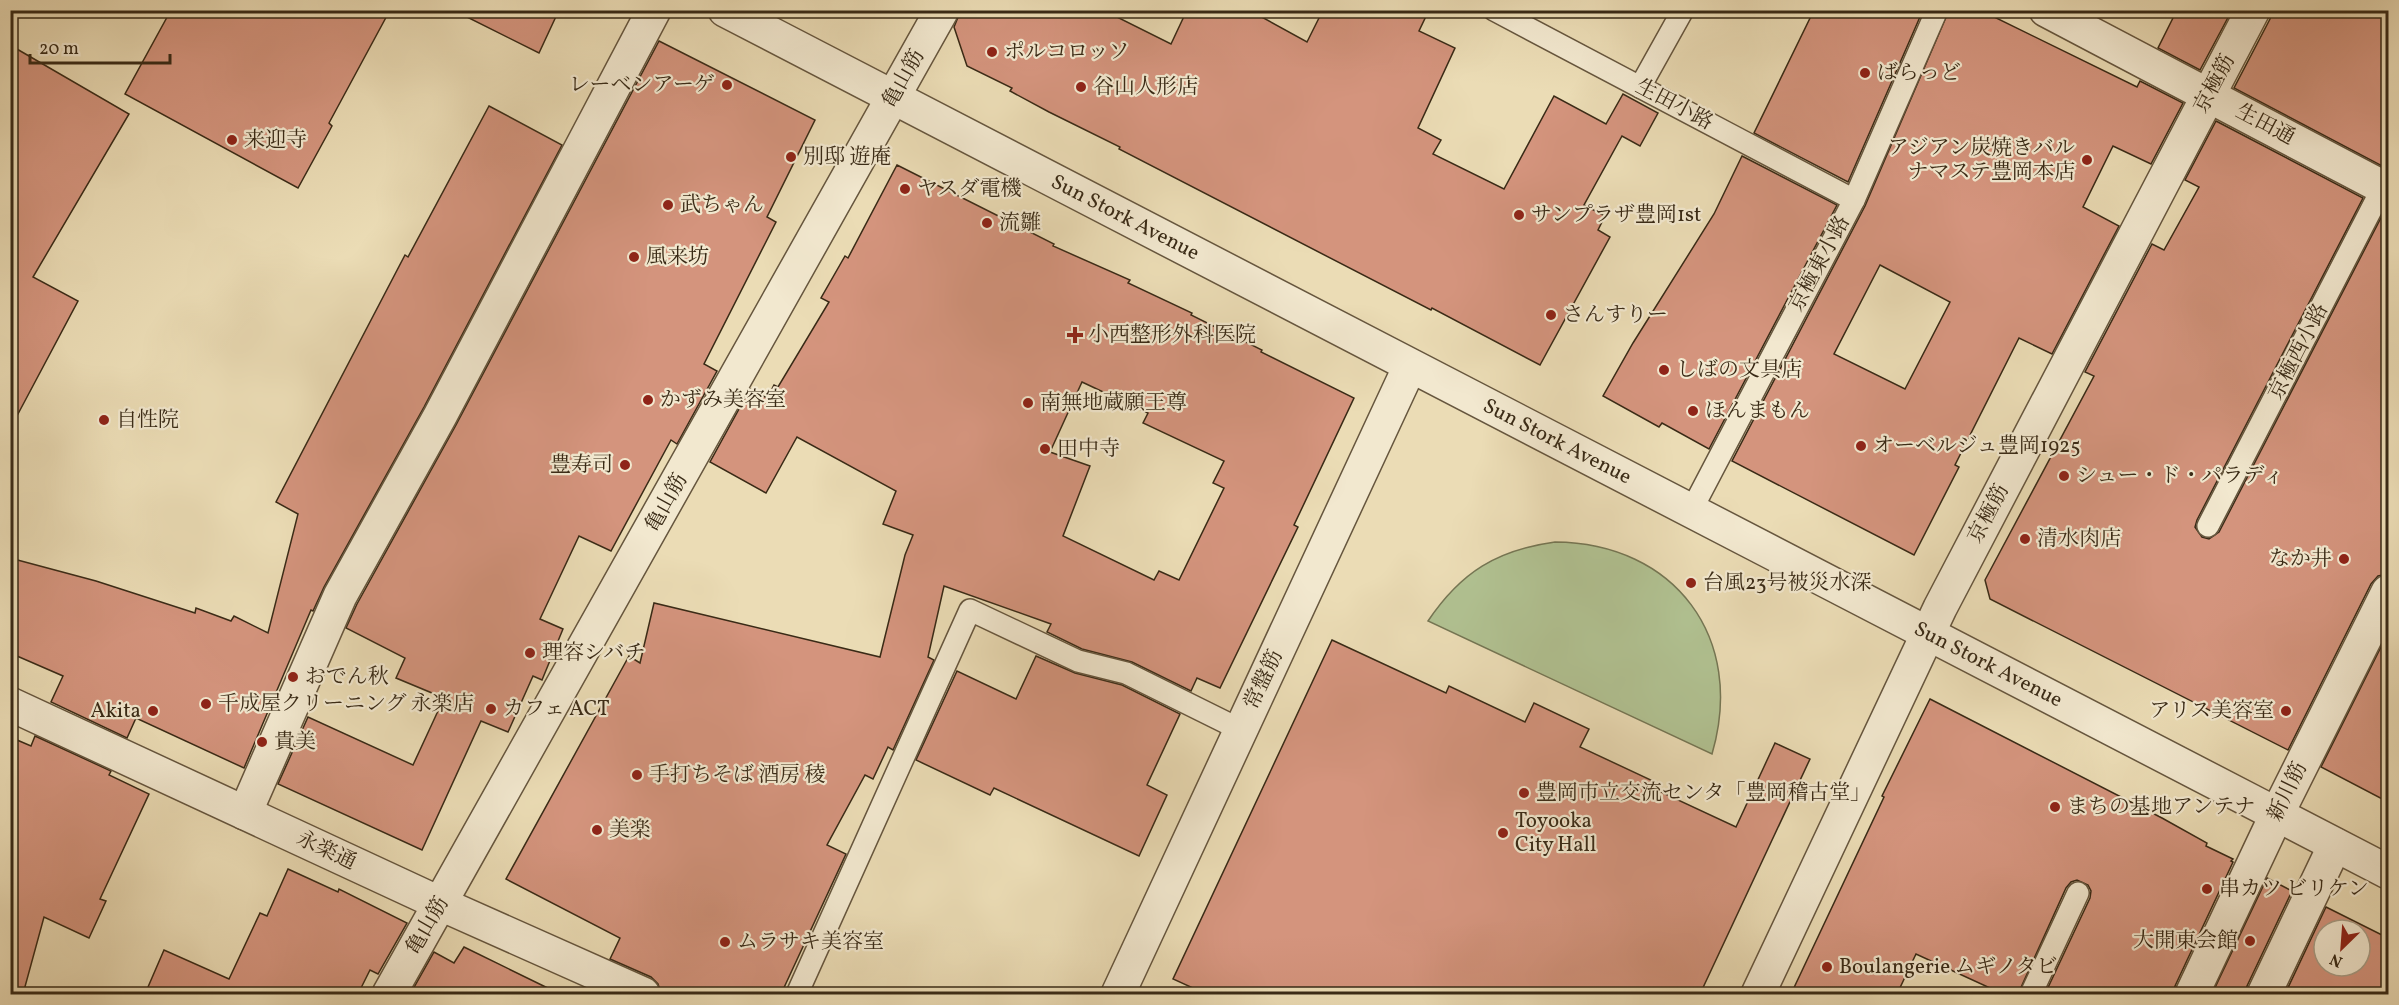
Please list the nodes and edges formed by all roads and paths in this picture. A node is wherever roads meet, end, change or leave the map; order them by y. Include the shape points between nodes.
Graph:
1 (654, 10) edge
2 (725, 10) edge
3 (942, 10) edge
4 (1494, 10) edge
5 (1683, 10) edge
6 (1937, 10) edge
7 (2046, 10) edge
8 (2253, 10) edge
9 (1640, 87) junction
10 (2208, 96) junction
11 (894, 98) junction
12 (2387, 185) edge
13 (1854, 200) junction
14 (1410, 366) junction
15 (1691, 511) junction
16 (2208, 526) dead end
17 (2388, 592) edge
18 (1927, 633) junction
19 (10, 704) edge
20 (1241, 730) junction
21 (244, 813) junction
22 (2277, 814) junction
23 (2335, 845) junction
24 (2388, 873) edge
25 (2078, 893) dead end
26 (441, 904) junction
27 (609, 987) edge
28 (389, 994) edge
29 (643, 994) edge
30 (796, 994) edge
31 (1118, 994) edge
32 (1758, 994) edge
33 (2031, 994) edge
34 (2192, 994) edge
35 (2264, 994) edge

1 - 21 street via 440,416 340,596
2 - 11 street, Sun Stork Avenue
3 - 11 street, 亀山筋
4 - 9 lane, 生田小路
5 - 9 lane
6 - 13 lane, 京極東小路
7 - 10 street, 生田通
8 - 10 street, 京極筋
9 - 13 lane, 生田小路
10 - 12 street, 生田通
10 - 18 street, 京極筋
11 - 14 street, Sun Stork Avenue
11 - 26 street, 亀山筋
12 - 16 lane, 京極西小路
13 - 15 lane, 京極東小路
14 - 15 street, Sun Stork Avenue
14 - 20 street, 常盤筋
15 - 18 street, Sun Stork Avenue
17 - 22 street, 新川筋
18 - 22 street, Sun Stork Avenue
18 - 32 street, 京極筋
19 - 21 street, 永楽通
20 - 30 lane via 1126,674 1078,661 970,610
20 - 31 street, 常盤筋
21 - 26 street, 永楽通
22 - 23 street, Sun Stork Avenue
22 - 34 street, 新川筋
23 - 24 street, Sun Stork Avenue
23 - 35 street
25 - 33 lane
26 - 27 street, 永楽通
26 - 28 street, 亀山筋
27 - 29 street, 永楽通

